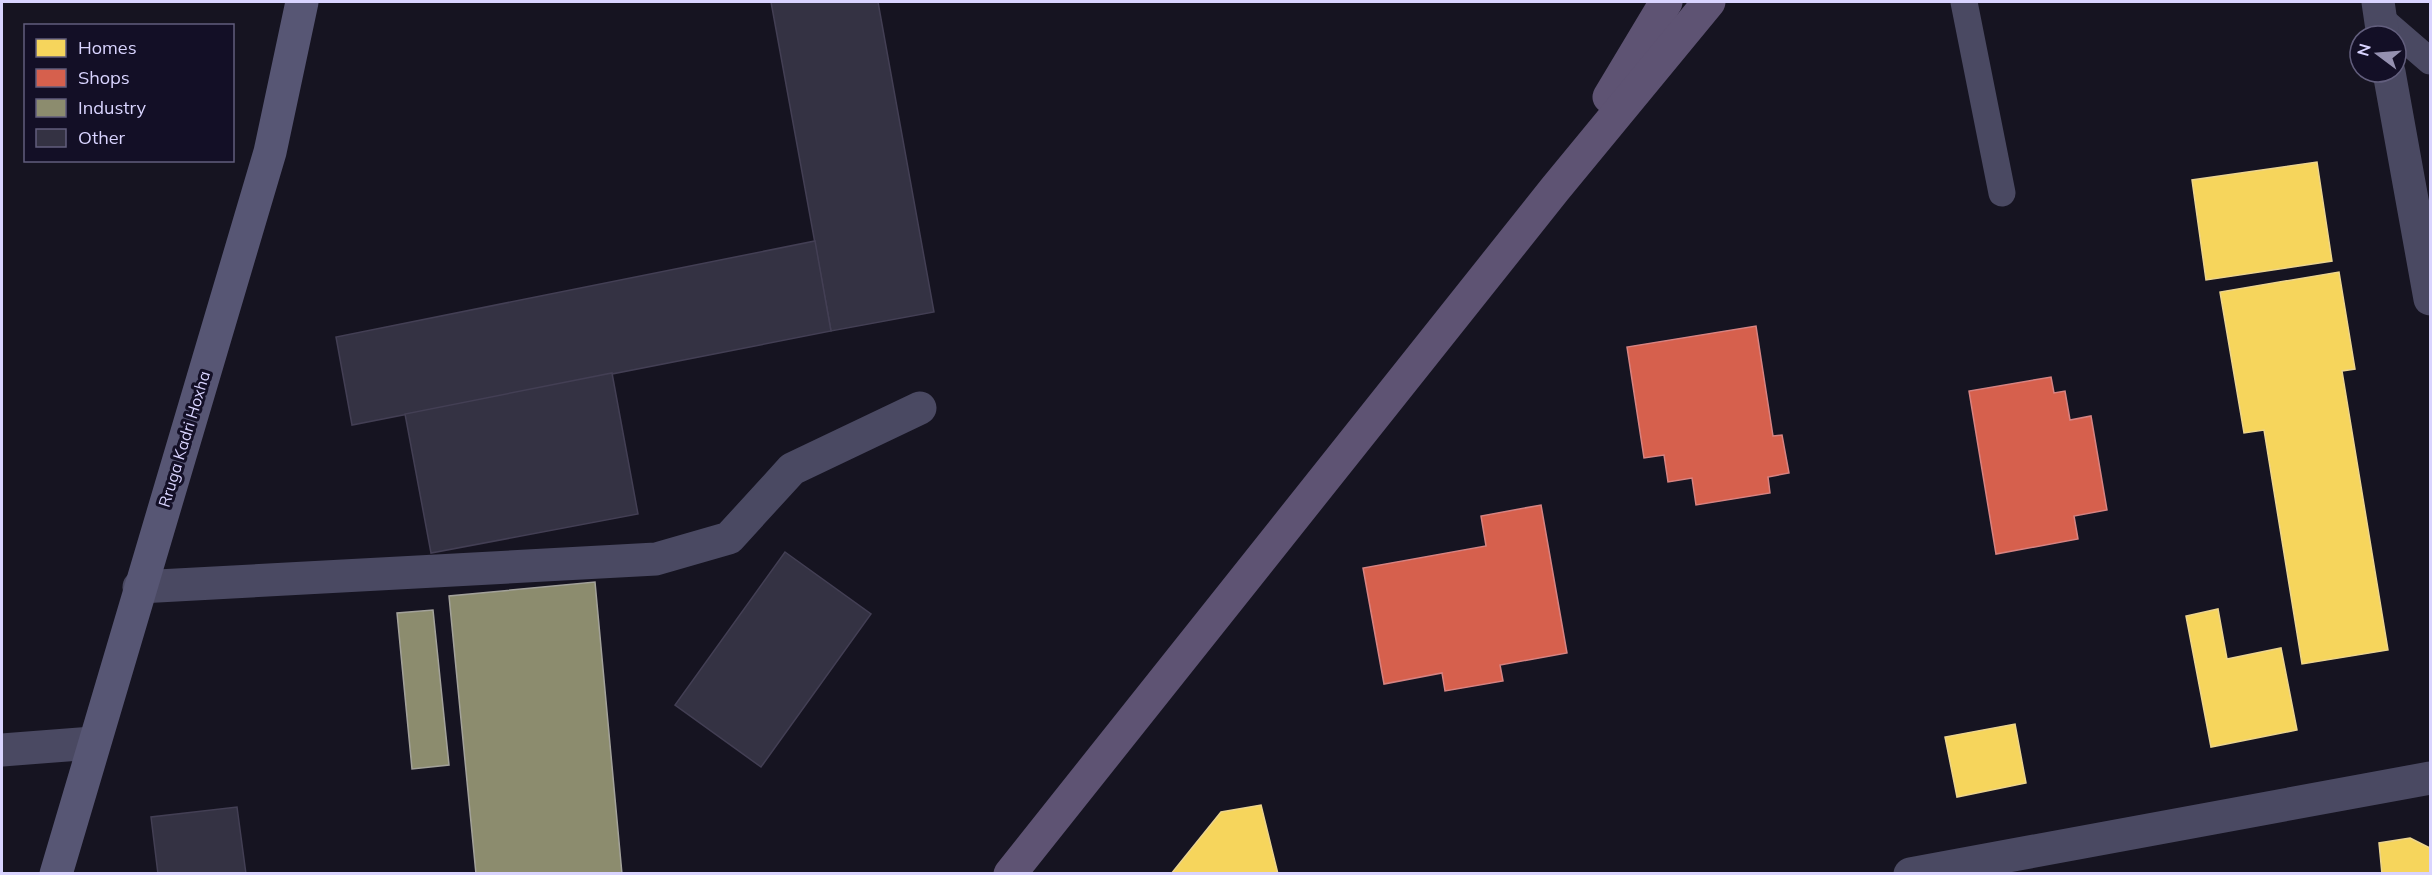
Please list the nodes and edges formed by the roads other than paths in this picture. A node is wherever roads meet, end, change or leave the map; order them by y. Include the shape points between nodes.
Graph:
1 (302, 2) edge
2 (1666, 2) edge
3 (1709, 2) edge
4 (1964, 2) edge
5 (2380, 18) edge
6 (2430, 61) edge
7 (2392, 84) edge
8 (1555, 189) junction
9 (2002, 193) dead end
10 (2430, 299) edge
11 (920, 408) dead end
12 (139, 587) junction
13 (93, 743) junction
14 (2, 750) edge
15 (2430, 778) edge
16 (56, 873) edge
17 (1010, 873) edge
18 (1910, 873) edge

1 - 12 main road, Rruga Kadri Hoxha via 270,152
2 - 8 main road
3 - 8 main road
4 - 9 lane
5 - 6 lane
7 - 10 street
8 - 17 main road
11 - 12 street via 792,469 729,538 656,560
12 - 13 main road, Rruga Kadri Hoxha
13 - 14 street
13 - 16 main road, Rruga Kadri Hoxha
15 - 18 street

